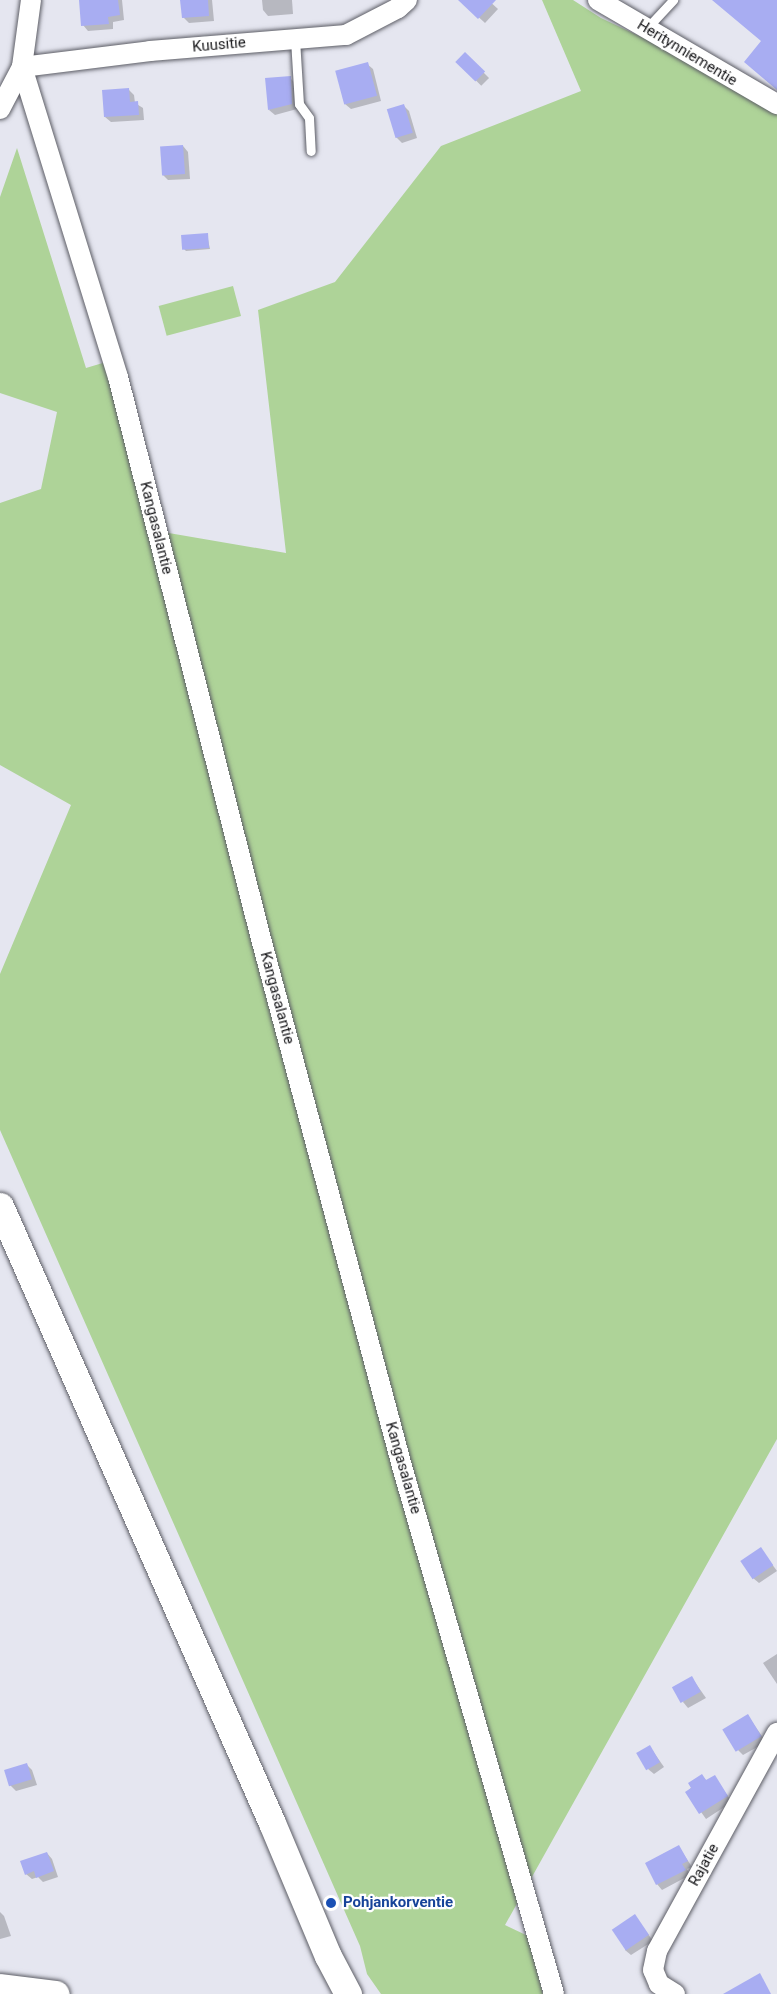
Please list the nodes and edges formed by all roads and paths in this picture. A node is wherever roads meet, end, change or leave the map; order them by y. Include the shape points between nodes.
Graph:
1 (31, 0) edge
2 (407, 0) edge
3 (598, 0) edge
4 (673, 0) edge
5 (646, 29) junction
6 (295, 39) junction
7 (22, 67) junction
8 (777, 104) edge
9 (0, 110) edge
10 (311, 151) dead end
11 (0, 1206) edge
12 (777, 1733) edge
13 (0, 1987) edge
14 (56, 1994) edge
15 (348, 1994) edge
16 (555, 1994) edge
17 (675, 1994) edge

1 - 7 street, Kangasalantie
2 - 6 street, Kuusitie via 346,35
3 - 5 street, Heritynniementie
4 - 5 lane
5 - 8 street, Heritynniementie
6 - 7 street, Kuusitie
6 - 10 lane via 299,104 309,118
7 - 9 street
7 - 16 street, Kangasalantie via 118,377 257,923 403,1470
11 - 15 main road
12 - 17 street, Rajatie via 657,1951 653,1970 659,1984
13 - 14 main road

